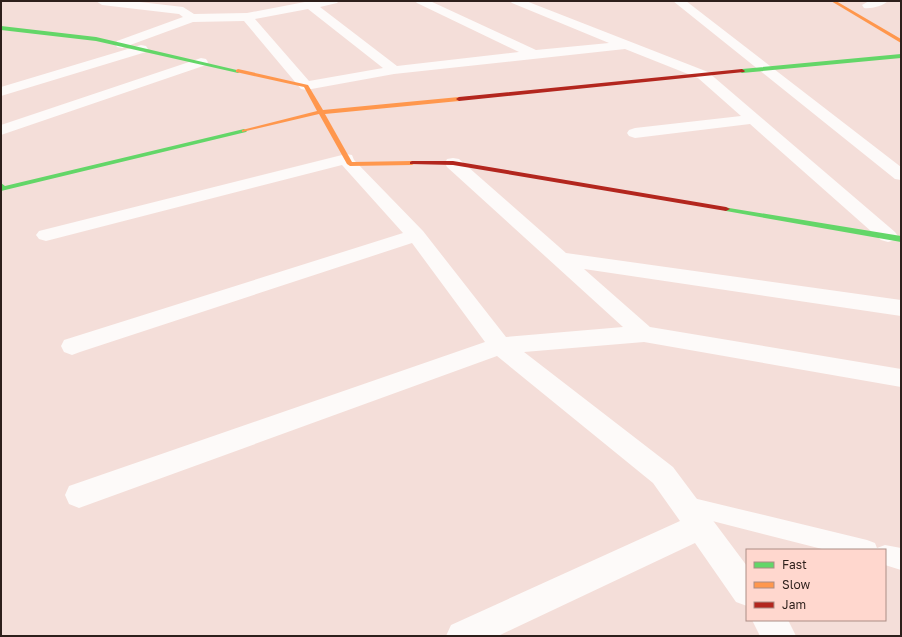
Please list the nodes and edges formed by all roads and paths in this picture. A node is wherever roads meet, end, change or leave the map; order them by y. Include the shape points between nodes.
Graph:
1 (102, 1) edge
2 (168, 1) edge
3 (276, 1) edge
4 (333, 1) edge
5 (420, 1) edge
6 (516, 1) edge
7 (679, 1) edge
8 (833, 1) edge
9 (864, 3) edge
10 (310, 5) junction
11 (882, 7) edge
12 (289, 9) junction
13 (187, 15) junction
14 (247, 17) junction
15 (1, 28) edge
16 (901, 41) edge
17 (122, 44) junction
18 (626, 45) junction
19 (140, 49) junction
20 (533, 54) junction
21 (901, 56) edge
22 (201, 62) junction
23 (768, 68) junction
24 (394, 70) junction
25 (703, 75) junction
26 (306, 86) junction
27 (1, 92) edge
28 (321, 112) junction
29 (754, 119) junction
30 (1, 130) edge
31 (635, 133) dead end
32 (348, 161) junction
33 (453, 163) junction
34 (901, 175) edge
35 (1, 185) edge
36 (416, 235) junction
37 (46, 236) dead end
38 (894, 238) edge
39 (561, 258) junction
40 (901, 308) edge
41 (644, 334) junction
42 (72, 346) dead end
43 (500, 346) junction
44 (901, 378) edge
45 (79, 495) dead end
46 (692, 516) junction
47 (862, 549) edge
48 (886, 554) edge
49 (901, 558) edge
50 (746, 590) edge
51 (769, 621) edge
52 (462, 636) edge
53 (780, 636) edge

1 - 13 street
2 - 13 street
3 - 12 street
4 - 10 street
5 - 20 street
6 - 18 street
7 - 23 street
8 - 16 street
9 - 11 street
10 - 12 street
10 - 24 street
12 - 14 street
13 - 14 street
13 - 17 street
14 - 26 street
15 - 17 street via 96,38
17 - 19 street
18 - 20 street
18 - 25 street
19 - 22 street
19 - 27 street
20 - 24 street
21 - 23 street
22 - 26 street
22 - 30 street
23 - 25 street
23 - 34 street
24 - 26 street
25 - 28 street
25 - 29 street
26 - 28 street
28 - 32 street
28 - 35 street via 3,189
29 - 31 street
29 - 38 street
32 - 33 street
32 - 36 street
32 - 37 street
33 - 38 street
33 - 39 street
36 - 42 street
36 - 43 street
39 - 40 street
39 - 41 street
41 - 43 street
41 - 44 street
43 - 45 street
43 - 46 street via 663,475
46 - 47 lane
46 - 50 street
46 - 52 street
48 - 49 lane
51 - 53 street

